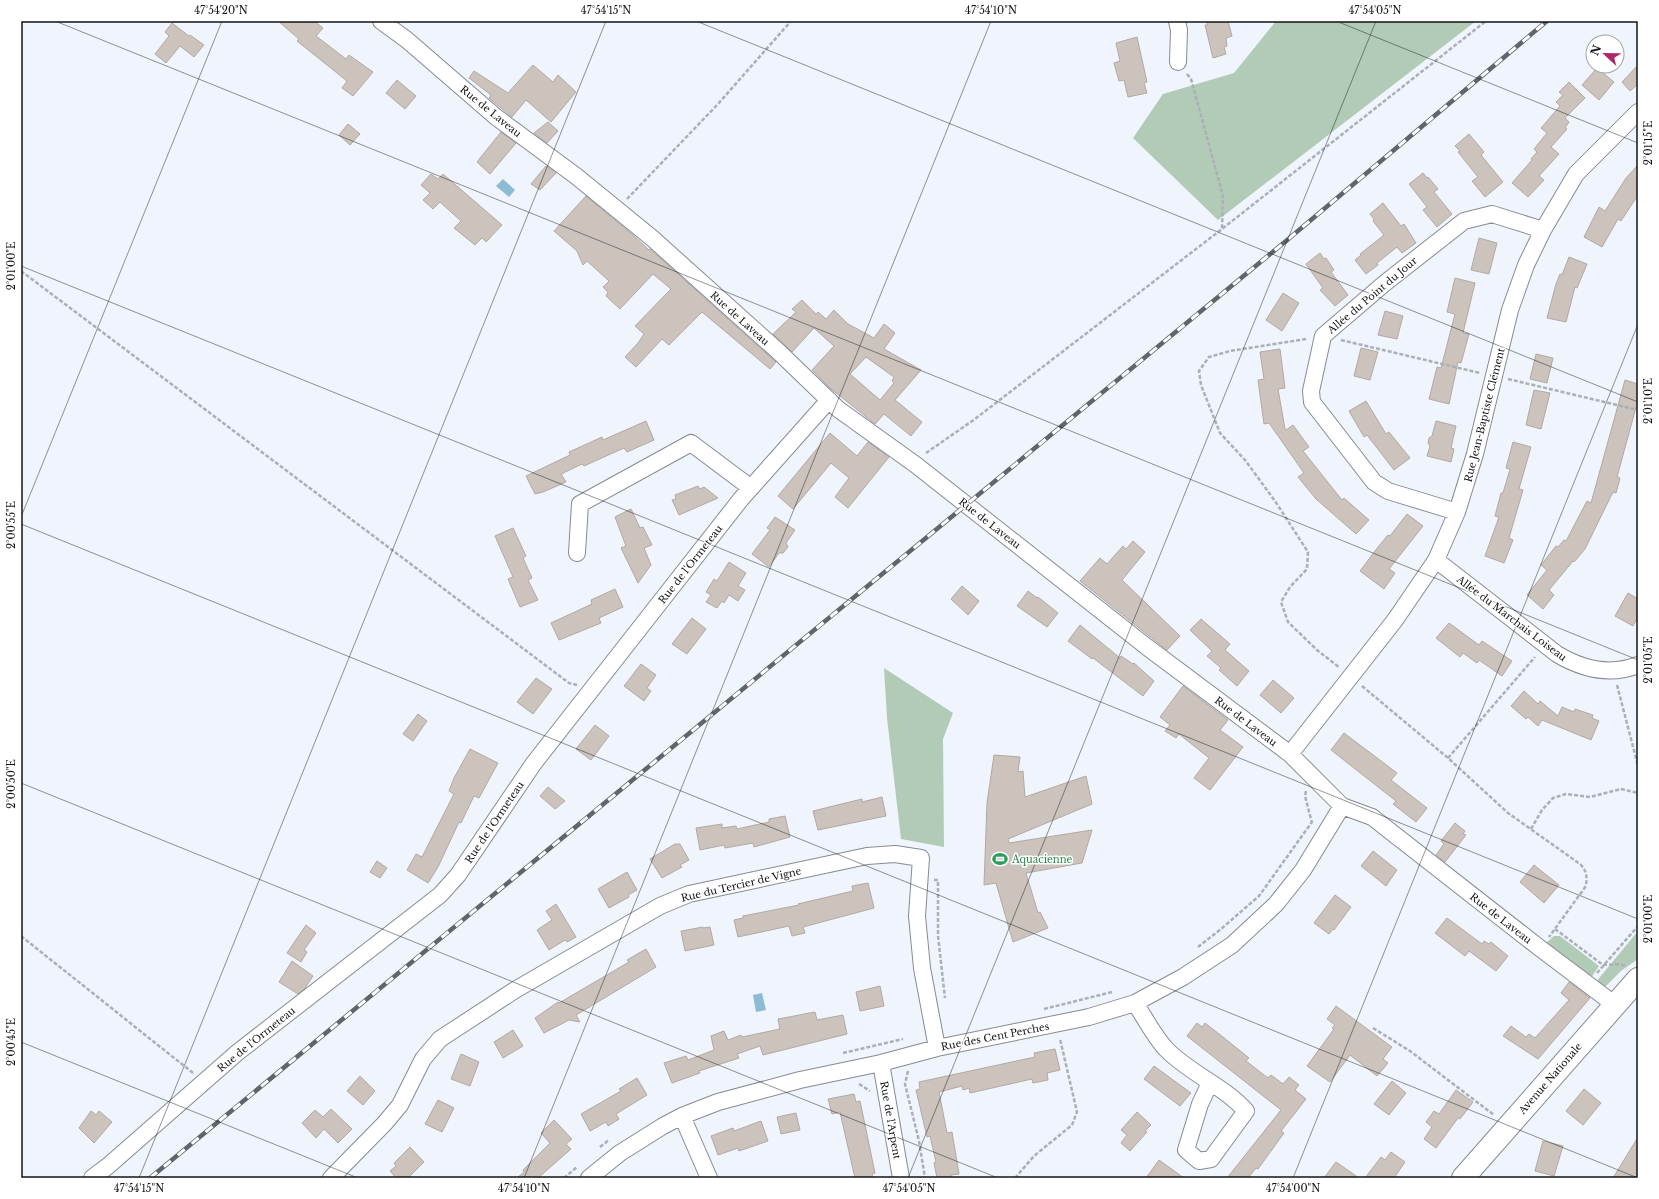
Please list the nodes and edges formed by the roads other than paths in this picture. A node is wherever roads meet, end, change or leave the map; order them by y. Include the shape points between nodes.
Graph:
1 (381, 21) edge
2 (1177, 21) edge
3 (1178, 62) road end
4 (1638, 112) edge
5 (1543, 230) junction
6 (829, 400) junction
7 (751, 488) junction
8 (1458, 512) junction
9 (577, 553) dead end
10 (1436, 560) junction
11 (1638, 665) edge
12 (1290, 754) junction
13 (1342, 806) junction
14 (1634, 973) edge
15 (1135, 1003) junction
16 (1614, 1004) junction
17 (937, 1048) junction
18 (881, 1063) junction
19 (1210, 1083) junction
20 (682, 1116) junction
21 (92, 1178) edge
22 (331, 1178) edge
23 (589, 1178) edge
24 (710, 1178) edge
25 (901, 1178) edge
26 (1463, 1178) edge

1 - 6 street, Rue de Laveau via 407,40 496,118 576,176 652,238
2 - 3 street
4 - 5 street, Rue Jean-Baptiste Clément via 1576,174
5 - 8 street, Rue Jean-Baptiste Clément via 1526,265 1510,310 1476,454
5 - 8 street, Allée du Point du Jour via 1492,214 1464,221 1385,283 1324,336 1311,391 1312,402 1374,482 1388,491
6 - 7 street, Rue de l'Ormeteau
6 - 12 street, Rue de Laveau via 916,465 1147,647
7 - 9 street via 691,443 580,504
7 - 21 street, Rue de l'Ormeteau via 534,763 458,875 440,895 238,1052
8 - 10 street, Rue Jean-Baptiste Clément
10 - 11 street, Allée du Marchais Loiseau via 1567,660 1599,671
10 - 12 street, Rue Jean-Baptiste Clément via 1355,681
12 - 13 street, Rue de Laveau
13 - 15 street, Rue des Cent Perches via 1303,870 1276,904 1232,945 1184,977
13 - 16 street, Rue de Laveau via 1372,817
14 - 16 main road, Avenue Nationale
15 - 17 street, Rue des Cent Perches via 1088,1017
15 - 19 street via 1167,1050
16 - 26 main road, Avenue Nationale
17 - 18 street, Rue des Cent Perches
17 - 22 street, Rue du Tercier de Vigne via 922,968 917,916 921,858 895,854 867,856 689,894 660,906 516,990 440,1038 423,1059 400,1105
18 - 20 street, Rue des Cent Perches via 800,1080 718,1102
18 - 25 street, Rue de l'Arpent
19 - 19 street via 1236,1100 1246,1111 1211,1159 1199,1161 1186,1150 1200,1104
20 - 23 street, Rue des Cent Perches via 620,1153
20 - 24 street

